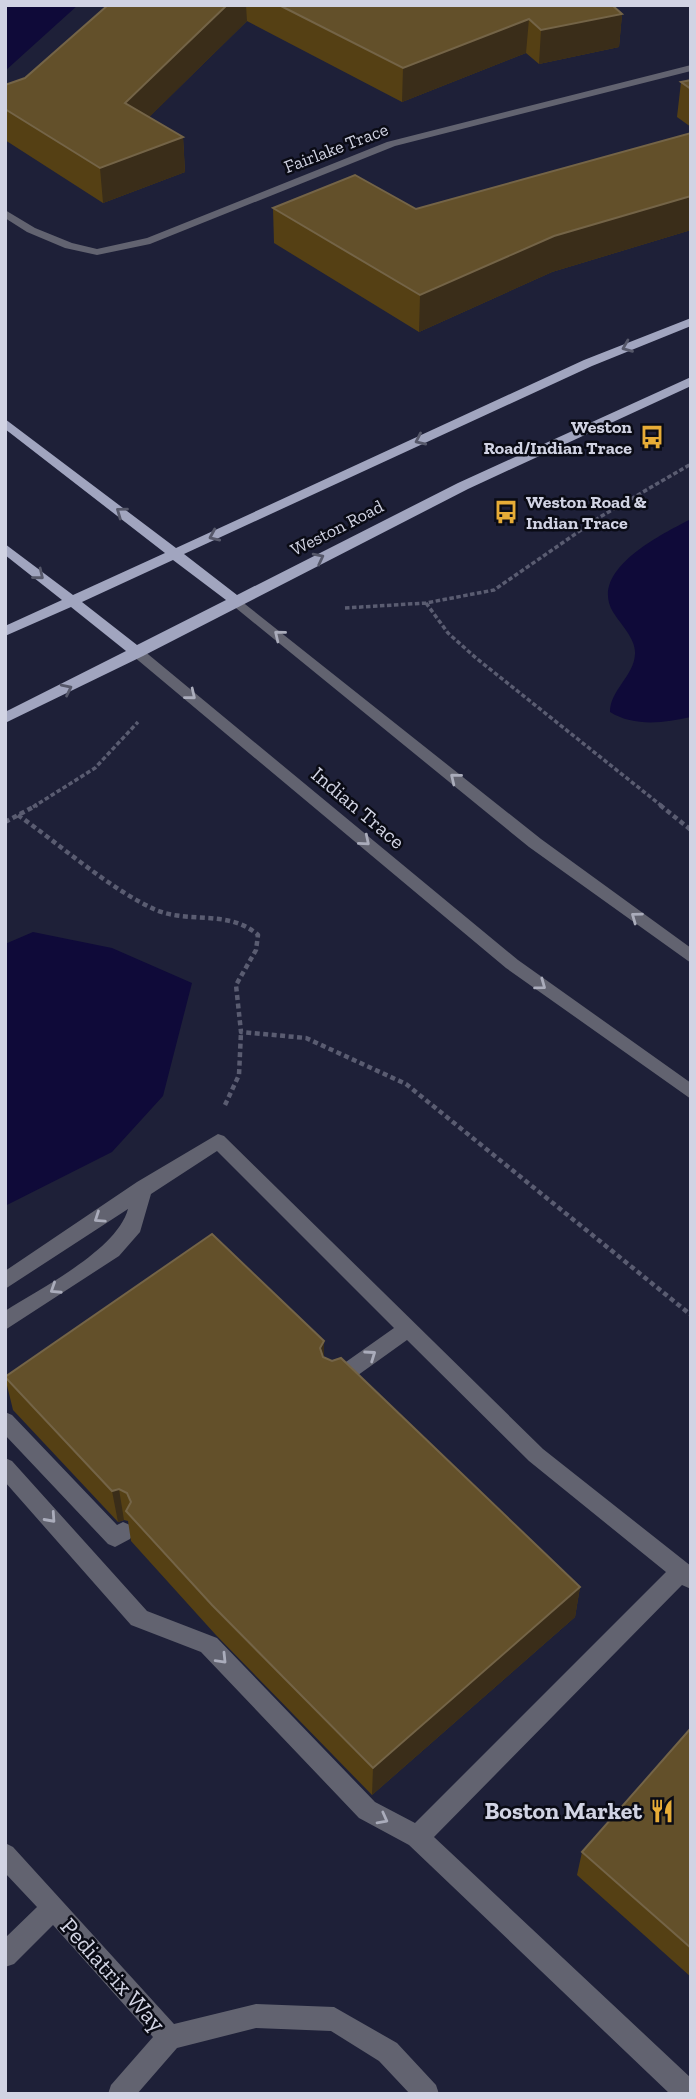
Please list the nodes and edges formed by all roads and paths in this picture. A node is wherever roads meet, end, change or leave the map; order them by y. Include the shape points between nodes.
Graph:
1 (691, 68) edge
2 (5, 213) edge
3 (691, 322) edge
4 (691, 381) edge
5 (5, 423) edge
6 (691, 464) edge
7 (5, 548) edge
8 (175, 553) junction
9 (72, 601) junction
10 (236, 601) junction
11 (426, 603) junction
12 (345, 608) dead end
13 (5, 632) edge
14 (138, 653) junction
15 (5, 719) edge
16 (138, 722) dead end
17 (18, 815) junction
18 (5, 822) edge
19 (691, 830) edge
20 (691, 957) edge
21 (691, 1092) edge
22 (144, 1187) junction
23 (5, 1281) edge
24 (691, 1315) edge
25 (5, 1322) edge
26 (409, 1328) junction
27 (333, 1382) edge
28 (5, 1422) edge
29 (5, 1467) edge
30 (122, 1532) dead end
31 (686, 1575) edge
32 (417, 1837) junction
33 (5, 1855) edge
34 (53, 1908) junction
35 (5, 1955) edge
36 (170, 2037) junction
37 (120, 2094) edge
38 (426, 2094) edge
39 (689, 2094) edge

1 - 2 street, Fairlake Trace via 391,144 150,241 97,252 31,230
3 -> 8 main road via 588,363
10 -> 4 main road, Weston Road via 463,486
8 -> 5 main road
6 - 11 path via 600,517 494,590
7 -> 9 main road, Indian Trace
8 - 9 main road
8 - 10 main road
9 - 13 main road
9 - 14 main road, Indian Trace
10 - 14 main road, Weston Road
20 -> 10 street via 535,843
11 - 12 path
11 - 19 path via 447,633 476,658
15 -> 14 main road, Weston Road
14 -> 21 street, Indian Trace via 512,964
16 - 17 path via 124,745 106,761
17 - 18 path
17 - 24 path via 160,912 248,925 258,935 256,950 236,985 241,1032 306,1038 406,1084
22 -> 23 street
22 -> 25 street via 133,1227 112,1251
22 - 26 street via 218,1141
27 -> 26 street
26 - 31 street via 536,1455
28 - 30 street via 115,1538
29 -> 32 street via 139,1618 209,1645 367,1810
31 - 32 street
32 - 39 street
33 - 34 street, Pediatrix Way
34 - 35 street
34 - 36 street, Pediatrix Way
36 - 37 street
36 - 38 street, Pediatrix Way via 256,2016 334,2019 388,2052

